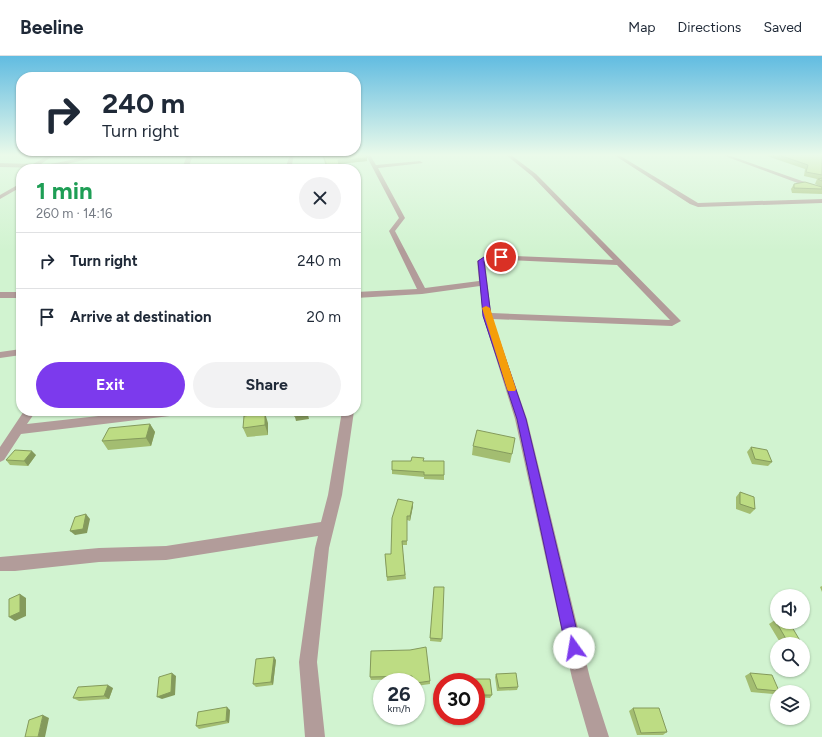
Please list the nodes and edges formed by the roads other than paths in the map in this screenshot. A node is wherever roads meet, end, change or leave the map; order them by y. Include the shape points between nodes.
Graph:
1 (16, 187) edge
2 (385, 187) edge
3 (546, 187) edge
4 (666, 187) edge
5 (0, 196) edge
6 (822, 201) edge
7 (620, 263) junction
8 (482, 283) junction
9 (422, 291) junction
10 (0, 295) edge
11 (16, 295) edge
12 (361, 295) edge
13 (487, 316) junction
14 (16, 353) edge
15 (0, 355) edge
16 (27, 416) edge
17 (136, 416) edge
18 (347, 416) edge
19 (18, 430) junction
20 (2, 451) edge
21 (326, 528) junction
22 (0, 564) edge
23 (315, 737) edge
24 (599, 737) edge

1 - 5 street
2 - 9 street via 402,218 392,231
3 - 7 street
4 - 6 street via 698,205
7 - 8 street via 487,256 481,261
7 - 13 street via 676,322
8 - 9 street
8 - 13 street
9 - 12 street
10 - 11 street
13 - 24 street via 521,419 581,678
14 - 15 street
16 - 19 street
17 - 19 street
18 - 21 street via 335,495
19 - 20 street
21 - 22 street via 166,553 98,555
21 - 23 street via 308,662

